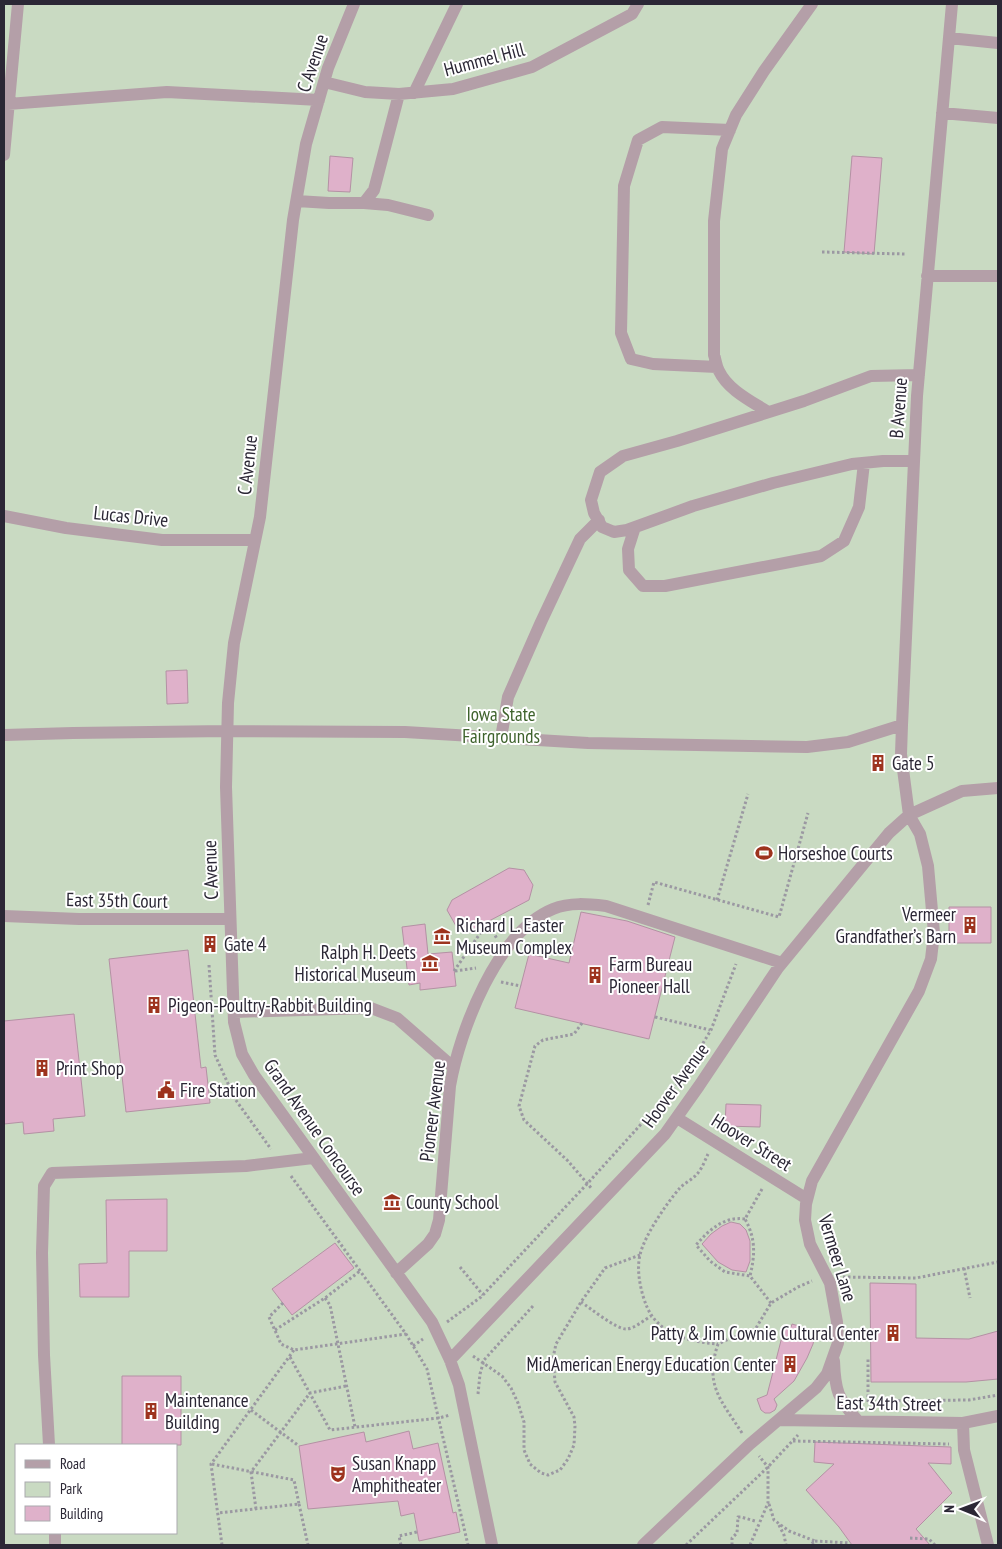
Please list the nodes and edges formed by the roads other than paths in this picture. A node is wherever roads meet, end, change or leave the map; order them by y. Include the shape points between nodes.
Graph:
1 (18, 4) edge
2 (354, 4) edge
3 (457, 4) edge
4 (638, 4) edge
5 (812, 4) edge
6 (952, 4) edge
7 (949, 38) junction
8 (998, 43) edge
9 (324, 82) junction
10 (414, 93) junction
11 (399, 94) junction
12 (319, 100) junction
13 (8, 104) junction
14 (942, 113) junction
15 (998, 118) edge
16 (730, 130) junction
17 (4, 155) edge
18 (297, 201) junction
19 (364, 203) junction
20 (428, 215) dead end
21 (927, 276) junction
22 (998, 276) edge
23 (717, 366) junction
24 (919, 375) junction
25 (768, 412) junction
26 (914, 461) junction
27 (864, 463) junction
28 (4, 516) edge
29 (598, 520) junction
30 (635, 527) junction
31 (255, 540) junction
32 (902, 724) junction
33 (227, 731) junction
34 (4, 735) edge
35 (501, 738) junction
36 (998, 788) edge
37 (909, 815) junction
38 (4, 916) edge
39 (230, 919) junction
40 (230, 939) joint
41 (782, 963) junction
42 (234, 1012) junction
43 (453, 1068) junction
44 (677, 1118) junction
45 (314, 1158) junction
46 (807, 1199) junction
47 (396, 1273) junction
48 (834, 1354) junction
49 (450, 1360) junction
50 (998, 1416) edge
51 (779, 1420) junction
52 (863, 1421) junction
53 (963, 1422) junction
54 (50, 1444) edge
55 (492, 1545) edge
56 (643, 1545) edge
57 (988, 1545) edge

1 - 13 lane
2 - 9 lane, C Avenue
3 - 10 lane
4 - 10 lane, Hummel Hill via 632,14 532,67 453,90
5 - 16 lane via 764,71
6 - 7 lane, B Avenue
7 - 8 lane
7 - 14 lane, B Avenue
9 - 11 lane, Hummel Hill via 365,92
9 - 12 lane, C Avenue
10 - 11 lane, Hummel Hill
11 - 19 lane via 374,190
12 - 13 lane via 167,92
12 - 18 lane, C Avenue via 306,144
13 - 17 lane
14 - 15 lane
14 - 21 lane, B Avenue
16 - 23 lane via 722,149 714,221 714,355
16 - 23 lane via 662,127 638,140 624,186 621,333 631,359 652,364
18 - 19 lane
18 - 31 lane, C Avenue
19 - 20 lane
21 - 22 lane
21 - 24 lane, B Avenue
23 - 25 lane via 731,387
24 - 25 lane via 871,376
24 - 26 lane, B Avenue
25 - 29 lane via 622,456 600,472 592,500
26 - 27 lane
26 - 32 lane, B Avenue
27 - 30 lane via 764,486
27 - 30 lane via 859,507 844,541 821,556 665,586 643,586 629,570 628,549
28 - 31 lane, Lucas Drive via 66,528 162,540
29 - 30 lane via 602,527 614,532
29 - 35 lane via 580,539 534,638 508,697
31 - 33 lane, C Avenue via 234,643
32 - 35 lane via 848,742 807,747
32 - 37 lane, B Avenue
33 - 34 lane
33 - 35 lane via 405,732
33 - 39 lane, C Avenue
36 - 37 lane, Hoover Avenue via 962,791
37 - 41 lane, Hoover Avenue via 889,833
37 - 46 lane, Vermeer Lane via 920,834 928,866 934,933 931,959 919,991 812,1181
38 - 39 lane, East 35th Court
39 - 40 lane, C Avenue
40 - 42 lane, Grand Avenue Concourse
41 - 43 lane, Pioneer Avenue via 606,906 580,903 554,908 530,922 501,956 480,994
41 - 44 lane, Hoover Avenue
42 - 43 lane via 371,1008 397,1018
42 - 45 lane, Grand Avenue Concourse via 242,1054
43 - 47 lane, Pioneer Avenue via 439,1220 428,1244
44 - 46 lane, Hoover Street
44 - 49 lane, Hoover Avenue
45 - 47 lane, Grand Avenue Concourse
45 - 54 lane via 246,1166 52,1173 44,1186 42,1252
46 - 48 lane, Vermeer Lane via 805,1220 810,1244 830,1283 837,1322 838,1343
47 - 49 lane, Grand Avenue Concourse via 432,1322
48 - 51 lane, Vermeer Lane via 827,1374 816,1388
48 - 52 lane via 835,1383 844,1405
49 - 55 lane, Grand Avenue Concourse via 459,1384
50 - 53 lane, East 34th Street
51 - 52 lane, East 34th Street
51 - 56 lane, Vermeer Lane
52 - 53 lane, East 34th Street
53 - 57 lane via 964,1445

